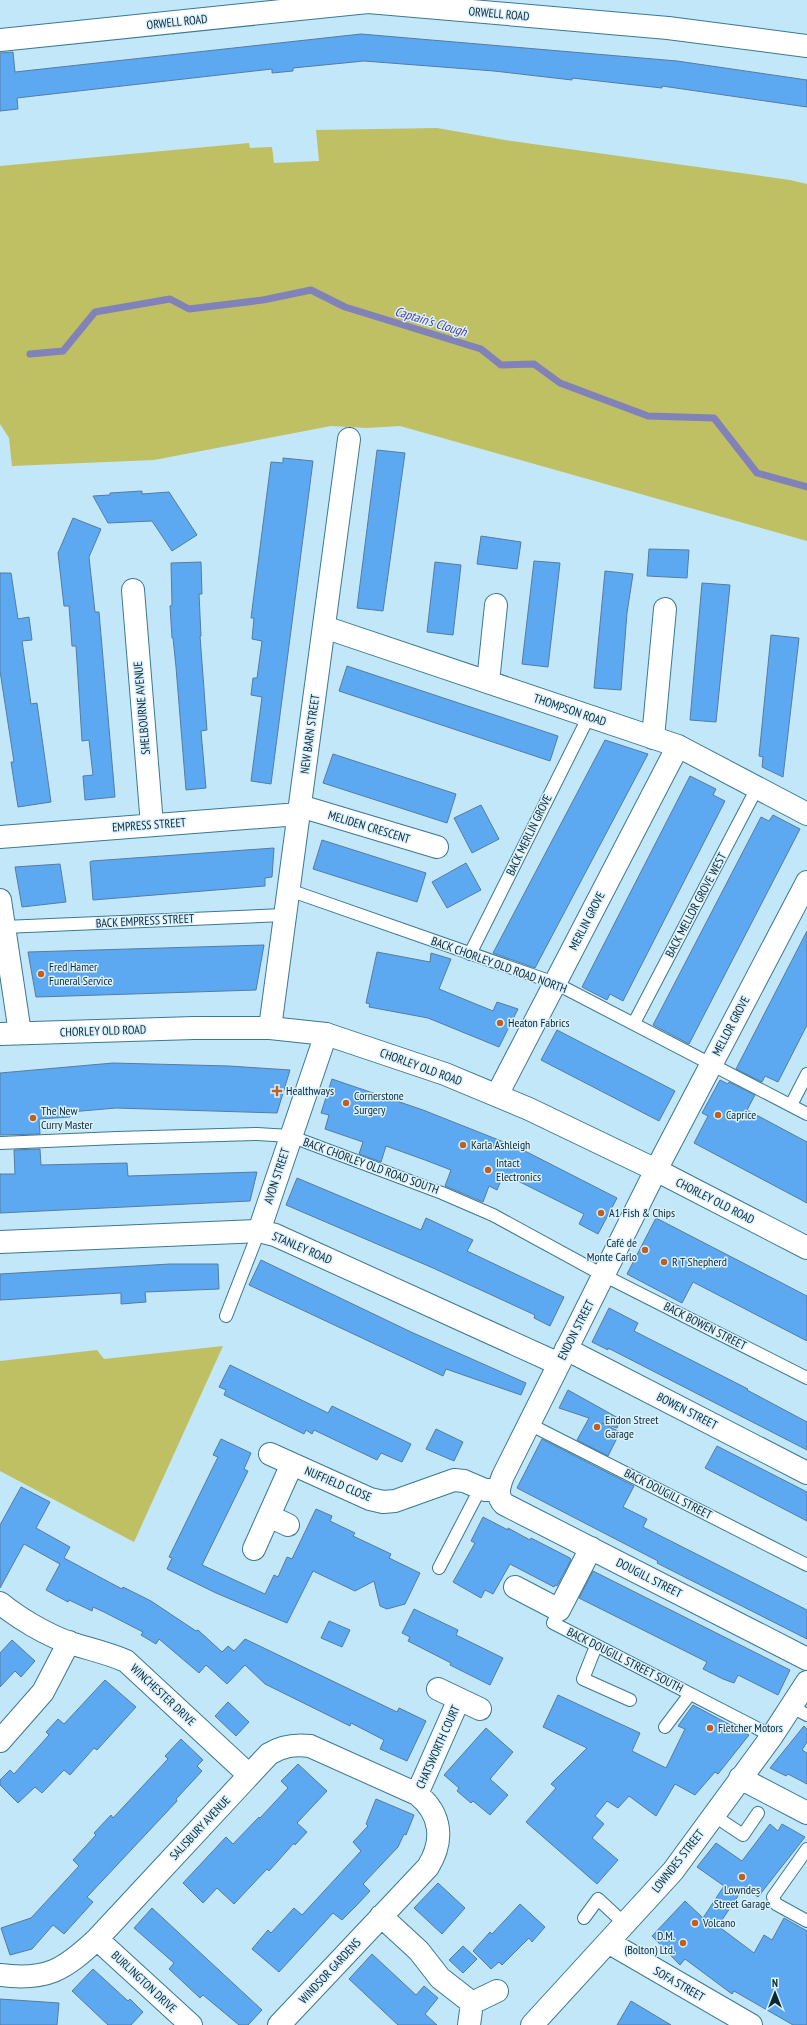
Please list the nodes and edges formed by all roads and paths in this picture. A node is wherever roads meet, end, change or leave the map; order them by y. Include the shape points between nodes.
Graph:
1 (368, 1) edge
2 (0, 40) edge
3 (807, 46) edge
4 (349, 439) dead end
5 (133, 590) dead end
6 (496, 605) dead end
7 (665, 609) dead end
8 (324, 627) junction
9 (488, 682) junction
10 (589, 716) junction
11 (653, 738) junction
12 (678, 746) junction
13 (757, 788) junction
14 (299, 810) junction
15 (807, 814) edge
16 (152, 825) junction
17 (0, 837) edge
18 (438, 847) dead end
19 (807, 882) edge
20 (289, 890) junction
21 (1, 912) edge
22 (285, 915) junction
23 (470, 954) junction
24 (555, 983) junction
25 (634, 1023) junction
26 (270, 1028) junction
27 (10, 1034) edge
28 (326, 1034) junction
29 (712, 1064) junction
30 (807, 1074) edge
31 (496, 1095) junction
32 (790, 1105) junction
33 (807, 1114) edge
34 (290, 1136) junction
35 (0, 1143) edge
36 (656, 1170) junction
37 (259, 1231) junction
38 (0, 1242) edge
39 (807, 1248) edge
40 (603, 1274) junction
41 (226, 1316) dead end
42 (562, 1356) junction
43 (807, 1378) edge
44 (529, 1424) junction
45 (270, 1454) dead end
46 (292, 1464) junction
47 (807, 1473) edge
48 (490, 1489) junction
49 (269, 1516) junction
50 (288, 1525) dead end
51 (591, 1548) junction
52 (254, 1549) dead end
53 (807, 1565) edge
54 (439, 1568) dead end
55 (514, 1587) dead end
56 (0, 1603) edge
57 (559, 1610) junction
58 (69, 1642) junction
59 (596, 1646) junction
60 (807, 1659) edge
61 (807, 1682) edge
62 (438, 1689) dead end
63 (690, 1694) junction
64 (459, 1699) junction
65 (630, 1700) dead end
66 (480, 1709) dead end
67 (800, 1711) edge
68 (665, 1728) dead end
69 (2, 1734) edge
70 (772, 1736) junction
71 (249, 1775) junction
72 (740, 1778) junction
73 (417, 1794) junction
74 (758, 1813) dead end
75 (807, 1813) edge
76 (713, 1815) junction
77 (807, 1848) edge
78 (381, 1916) junction
79 (584, 1918) dead end
80 (807, 1921) edge
81 (625, 1924) junction
82 (97, 1939) junction
83 (608, 1942) junction
84 (0, 1975) edge
85 (497, 1991) dead end
86 (472, 2003) junction
87 (191, 2025) edge
88 (279, 2025) edge
89 (469, 2025) edge
90 (532, 2025) edge
91 (751, 2025) edge

1 - 2 street, ORWELL ROAD
1 - 3 street, ORWELL ROAD via 668,28
4 - 8 street, NEW BARN STREET
5 - 16 street, SHELBOURNE AVENUE
6 - 9 street
7 - 11 street
8 - 9 street, THOMPSON ROAD
8 - 14 street, NEW BARN STREET
9 - 10 street, THOMPSON ROAD
10 - 11 street, THOMPSON ROAD
10 - 23 lane, BACK MERLIN GROVE
11 - 12 street, THOMPSON ROAD
12 - 13 street, THOMPSON ROAD
12 - 24 street, MERLIN GROVE
13 - 15 street, THOMPSON ROAD
13 - 25 lane, BACK MELLOR GROVE WEST
14 - 16 street, EMPRESS STREET
14 - 18 street, MELIDEN CRESCENT
14 - 20 street, NEW BARN STREET
16 - 17 street, EMPRESS STREET
19 - 29 street, MELLOR GROVE
20 - 22 street, NEW BARN STREET
20 - 23 lane, BACK CHORLEY OLD ROAD NORTH
21 - 22 lane, BACK EMPRESS STREET
21 - 27 street
22 - 26 street, NEW BARN STREET
23 - 24 lane, BACK CHORLEY OLD ROAD NORTH
24 - 25 lane, BACK CHORLEY OLD ROAD NORTH
24 - 31 street, MERLIN GROVE
25 - 29 lane, BACK CHORLEY OLD ROAD NORTH
26 - 27 street, CHORLEY OLD ROAD
26 - 28 street, CHORLEY OLD ROAD
28 - 31 street, CHORLEY OLD ROAD via 403,1059
28 - 34 street, AVON STREET
29 - 32 lane, BACK CHORLEY OLD ROAD NORTH
29 - 36 street, MELLOR GROVE
30 - 32 lane
31 - 36 street, CHORLEY OLD ROAD
32 - 33 lane, BACK CHORLEY OLD ROAD NORTH
34 - 35 lane, BACK CHORLEY OLD ROAD SOUTH via 257,1134 125,1137
34 - 37 street, AVON STREET
34 - 40 lane, BACK CHORLEY OLD ROAD SOUTH via 442,1193 493,1215
36 - 39 street, CHORLEY OLD ROAD
36 - 40 street, ENDON STREET
37 - 38 street, STANLEY ROAD
37 - 41 lane, AVON STREET
37 - 42 street, STANLEY ROAD via 275,1235
40 - 42 street, ENDON STREET
40 - 43 lane, BACK BOWEN STREET
42 - 44 street, ENDON STREET
42 - 47 street, BOWEN STREET
44 - 48 street, ENDON STREET via 503,1476
44 - 53 lane, BACK DOUGILL STREET
45 - 46 street, NUFFIELD CLOSE
46 - 48 street, NUFFIELD CLOSE via 370,1499 383,1502 408,1498 454,1480
46 - 49 street, NUFFIELD CLOSE
48 - 51 street, DOUGILL STREET via 504,1504
48 - 54 lane, ENDON STREET
49 - 50 street
49 - 52 street, NUFFIELD CLOSE
51 - 57 street, BACK DOUGILL STREET SOUTH
51 - 60 street, DOUGILL STREET
55 - 57 street
56 - 58 street, WINCHESTER DRIVE via 21,1618
57 - 59 lane, BACK DOUGILL STREET SOUTH via 553,1623
58 - 69 street via 43,1692
58 - 71 street, WINCHESTER DRIVE via 126,1661
59 - 63 lane, BACK DOUGILL STREET SOUTH
59 - 65 lane via 583,1679
61 - 67 street, LOWNDES STREET
62 - 64 street, CHATSWORTH COURT
63 - 68 lane
63 - 70 lane, BACK DOUGILL STREET SOUTH
64 - 66 street, CHATSWORTH COURT
64 - 73 street, CHATSWORTH COURT
67 - 70 street, LOWNDES STREET
70 - 72 street, LOWNDES STREET
71 - 73 street, SALISBURY AVENUE via 269,1754 279,1748 298,1744 321,1750
71 - 82 street, SALISBURY AVENUE
72 - 75 street
72 - 76 street, LOWNDES STREET
73 - 78 street, WINDSOR GARDENS via 432,1810 438,1834 438,1847 428,1867
74 - 76 lane via 743,1835
76 - 81 street, LOWNDES STREET via 673,1870
77 - 80 lane via 774,1894 773,1900
78 - 86 street via 419,1951 440,1978
78 - 88 street, WINDSOR GARDENS
79 - 81 lane via 598,1899
81 - 83 street, LOWNDES STREET
82 - 84 street, SALISBURY AVENUE via 75,1960 52,1972 36,1976
82 - 87 street, BURLINGTON DRIVE
83 - 90 street, LOWNDES STREET
83 - 91 street, SOFA STREET
85 - 86 street
86 - 89 street

